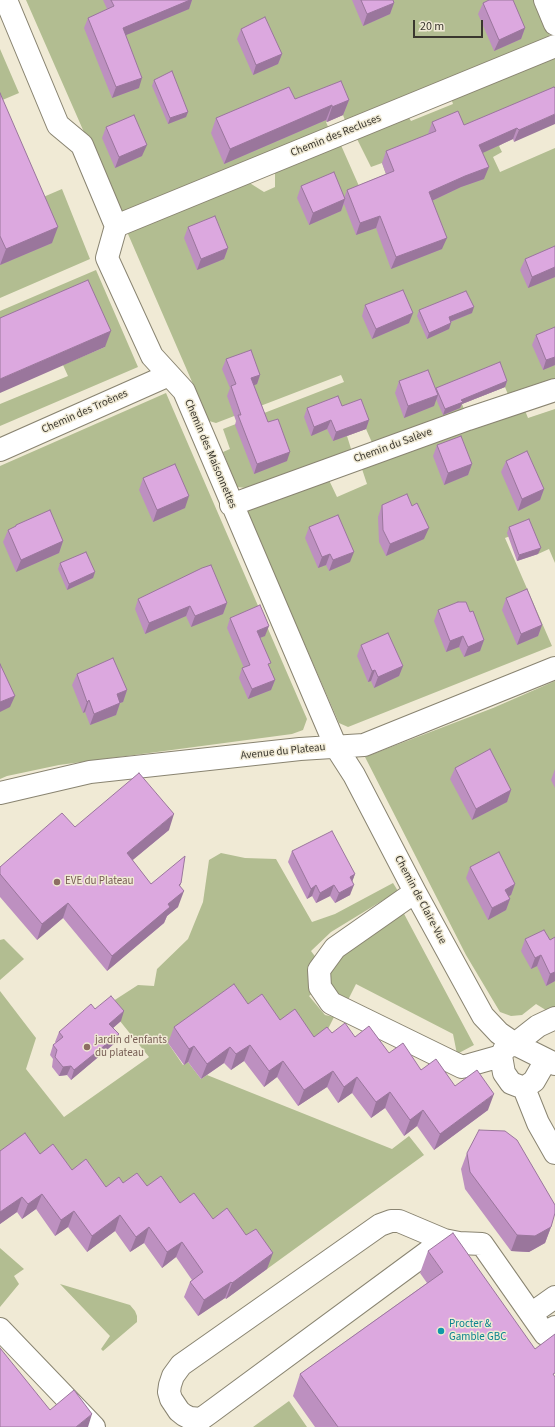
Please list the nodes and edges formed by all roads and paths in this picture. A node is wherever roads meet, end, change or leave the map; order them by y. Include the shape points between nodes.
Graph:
1 (6, 0) edge
2 (545, 0) edge
3 (555, 24) edge
4 (555, 46) edge
5 (116, 226) junction
6 (169, 375) junction
7 (555, 390) edge
8 (0, 450) edge
9 (231, 504) junction
10 (555, 668) edge
11 (336, 747) junction
12 (0, 793) edge
13 (415, 892) junction
14 (555, 1018) edge
15 (508, 1050) junction
16 (551, 1062) edge
17 (524, 1088) junction
18 (555, 1152) edge
19 (444, 1240) junction
20 (555, 1297) edge
21 (531, 1314) junction
22 (555, 1327) edge
23 (0, 1328) edge
24 (199, 1424) edge
25 (94, 1427) edge

1 - 5 street via 58,125 82,145
2 - 3 street
4 - 5 street, Chemin des Recluses
5 - 6 street, Chemin des Maisonnettes via 107,258 152,356
6 - 8 street, Chemin des Troènes
6 - 9 street, Chemin des Maisonnettes via 184,391
7 - 9 street, Chemin du Salève
9 - 11 street, Chemin des Maisonnettes
10 - 11 street, Avenue du Plateau via 364,745
11 - 12 street, Avenue du Plateau via 90,772
11 - 13 street, Chemin de Claire-Vue via 354,775
13 - 15 street, Chemin de Claire-Vue via 483,1016 498,1033
13 - 15 street via 335,948 319,970 320,987 331,1003 462,1067
14 - 15 street via 538,1026
15 - 16 street, Chemin de Claire-Vue
15 - 17 street via 504,1073 511,1083
16 - 17 street
17 - 18 street via 538,1124
19 - 21 street via 459,1244 482,1244
19 - 24 street
19 - 24 street via 399,1221 380,1225 181,1365 170,1385 171,1399 179,1411
20 - 21 street
21 - 22 street via 545,1334
23 - 25 street

